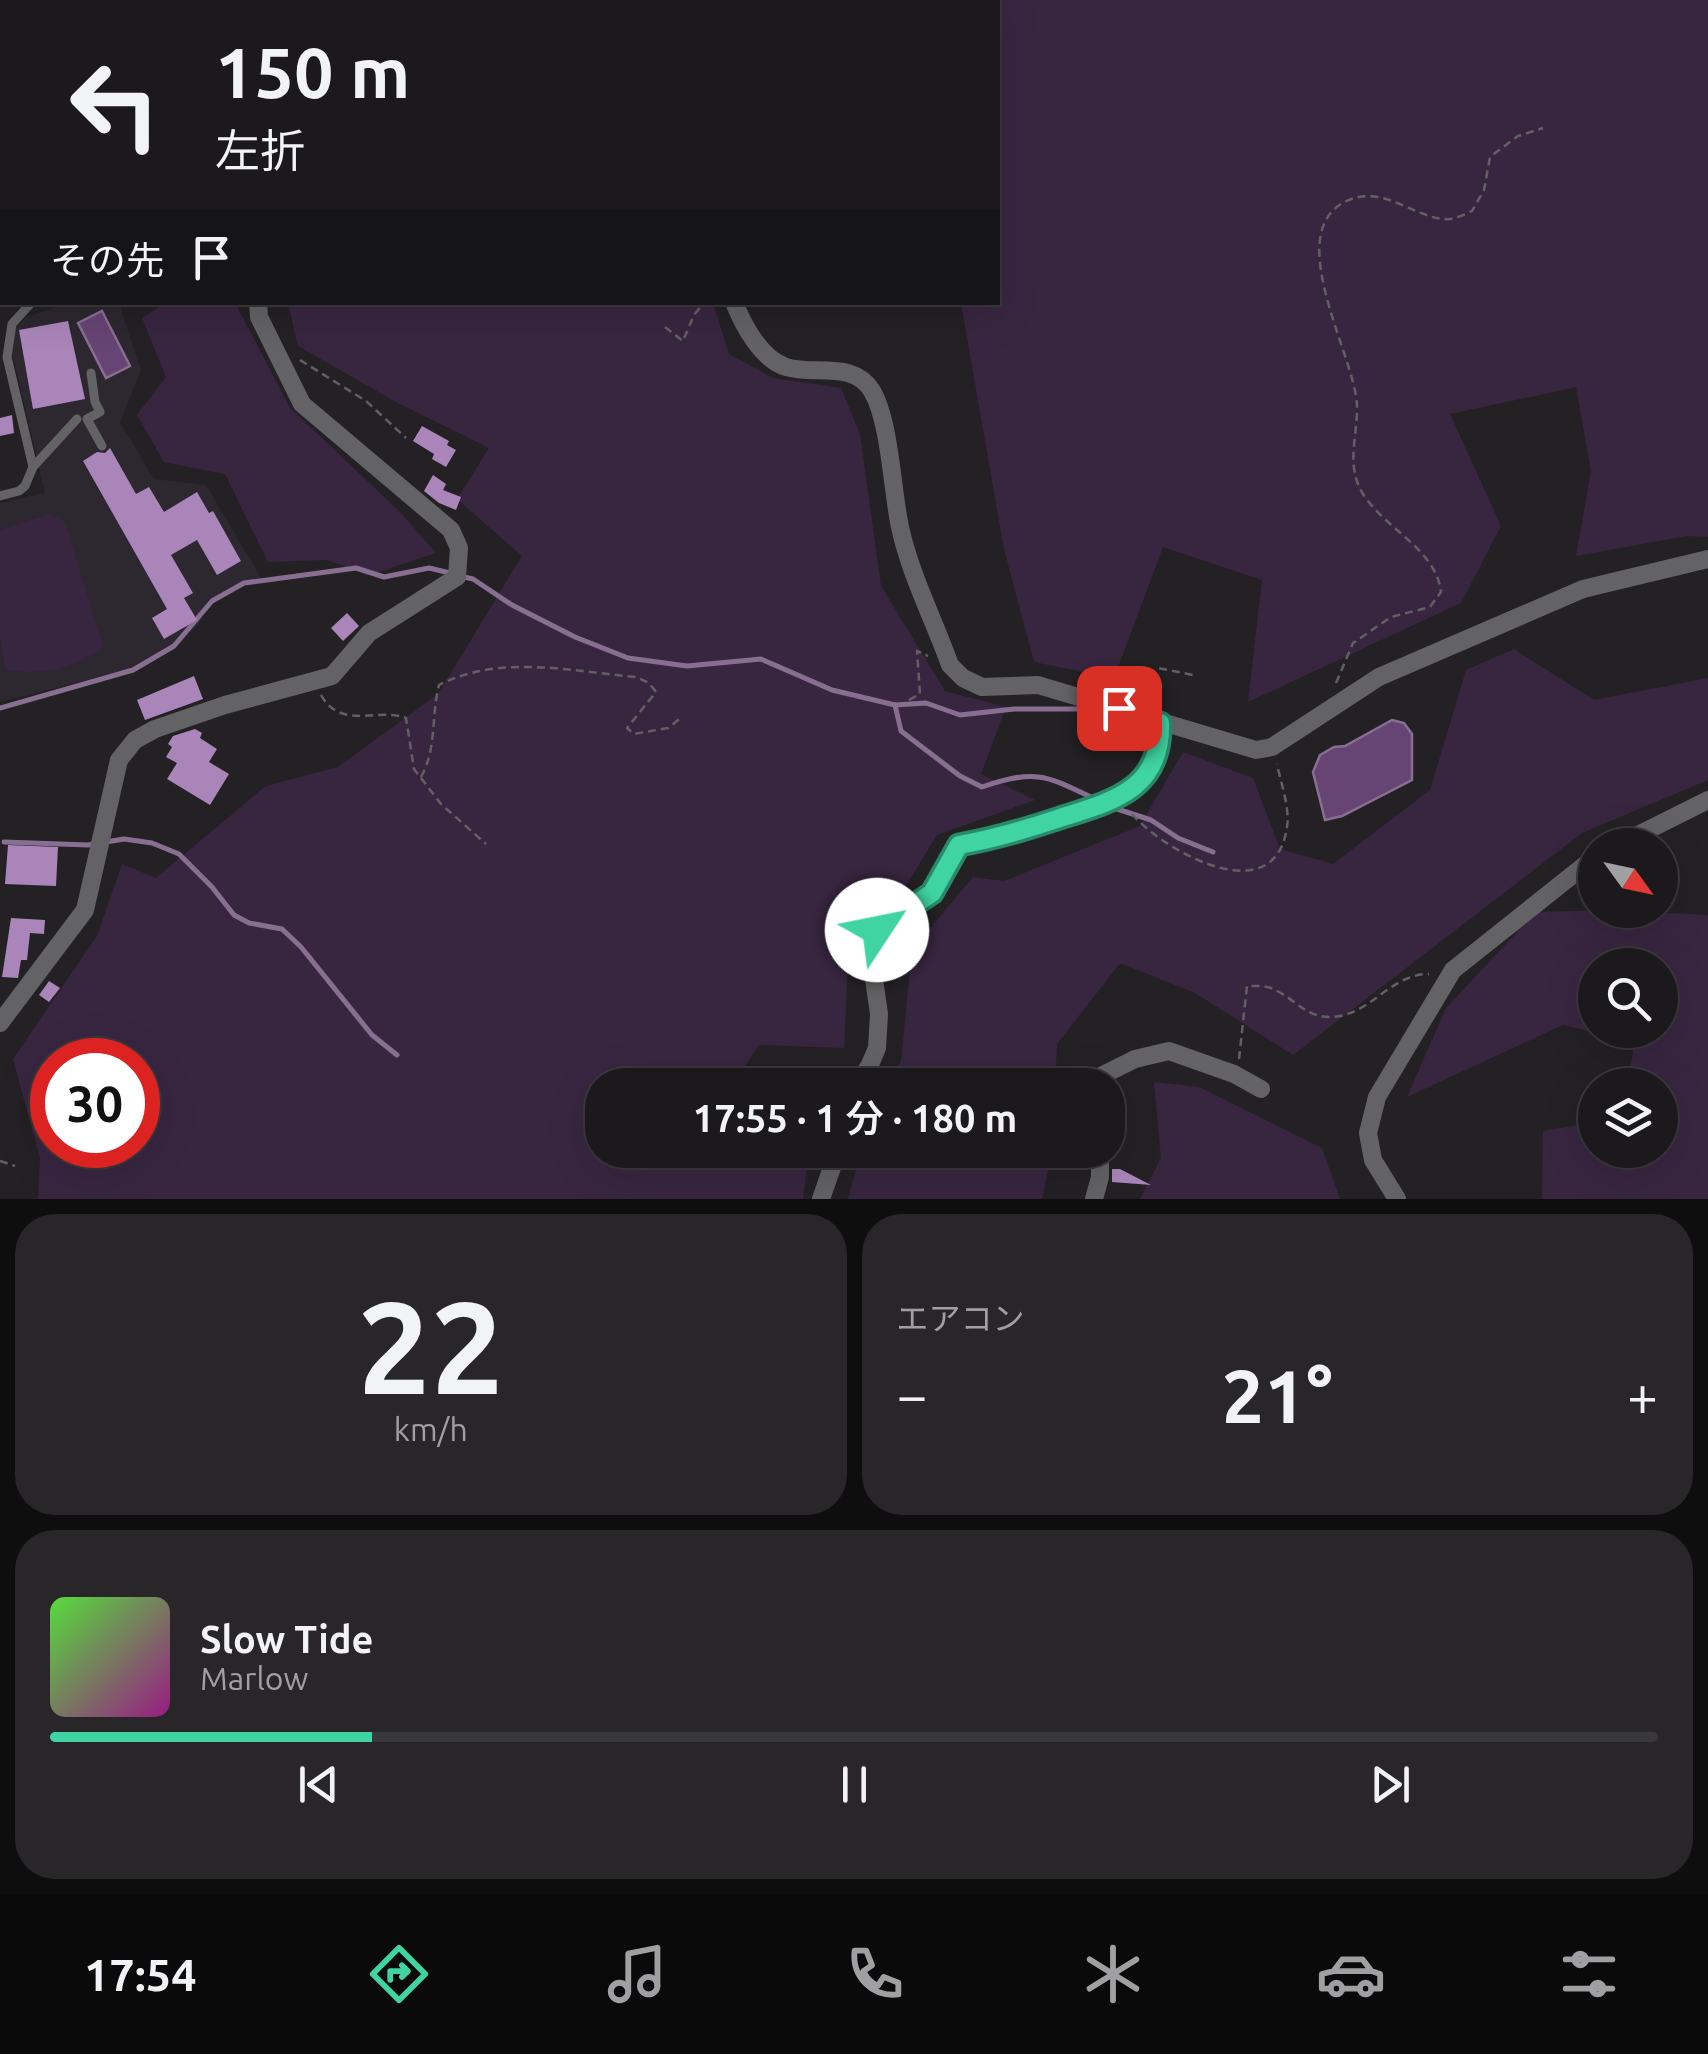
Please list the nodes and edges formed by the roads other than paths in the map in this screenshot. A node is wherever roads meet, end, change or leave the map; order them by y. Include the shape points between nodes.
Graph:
1 (29, 305) edge
2 (258, 305) edge
3 (735, 305) edge
4 (91, 373) dead end
5 (77, 419) dead end
6 (102, 446) dead end
7 (33, 467) junction
8 (0, 496) edge
9 (1708, 560) edge
10 (1160, 723) junction
11 (1708, 800) edge
12 (1652, 828) edge
13 (1578, 870) edge
14 (0, 1023) edge
15 (869, 1068) edge
16 (1114, 1068) edge
17 (1261, 1089) dead end
18 (832, 1168) edge
19 (1100, 1168) edge
20 (821, 1199) edge
21 (1094, 1199) edge
22 (1397, 1199) edge

1 - 7 lane via 12,324 7,357
2 - 14 street via 302,404 451,530 459,548 457,577 370,632 332,676 224,705 136,740 119,760 85,910
3 - 10 street via 764,352 785,367 854,374 871,389 900,531 950,665 963,678 982,687 1038,685
4 - 6 lane via 100,412 88,420
5 - 7 lane
7 - 8 lane via 25,486
9 - 10 street via 1583,589 1379,677 1278,743 1256,750
10 - 15 street via 1157,758 1120,799 959,845 932,893 877,930 869,944 878,1014
11 - 12 street
13 - 22 street via 1450,974 1376,1098 1368,1134 1373,1160
16 - 17 street via 1170,1052
18 - 20 street
19 - 21 street

